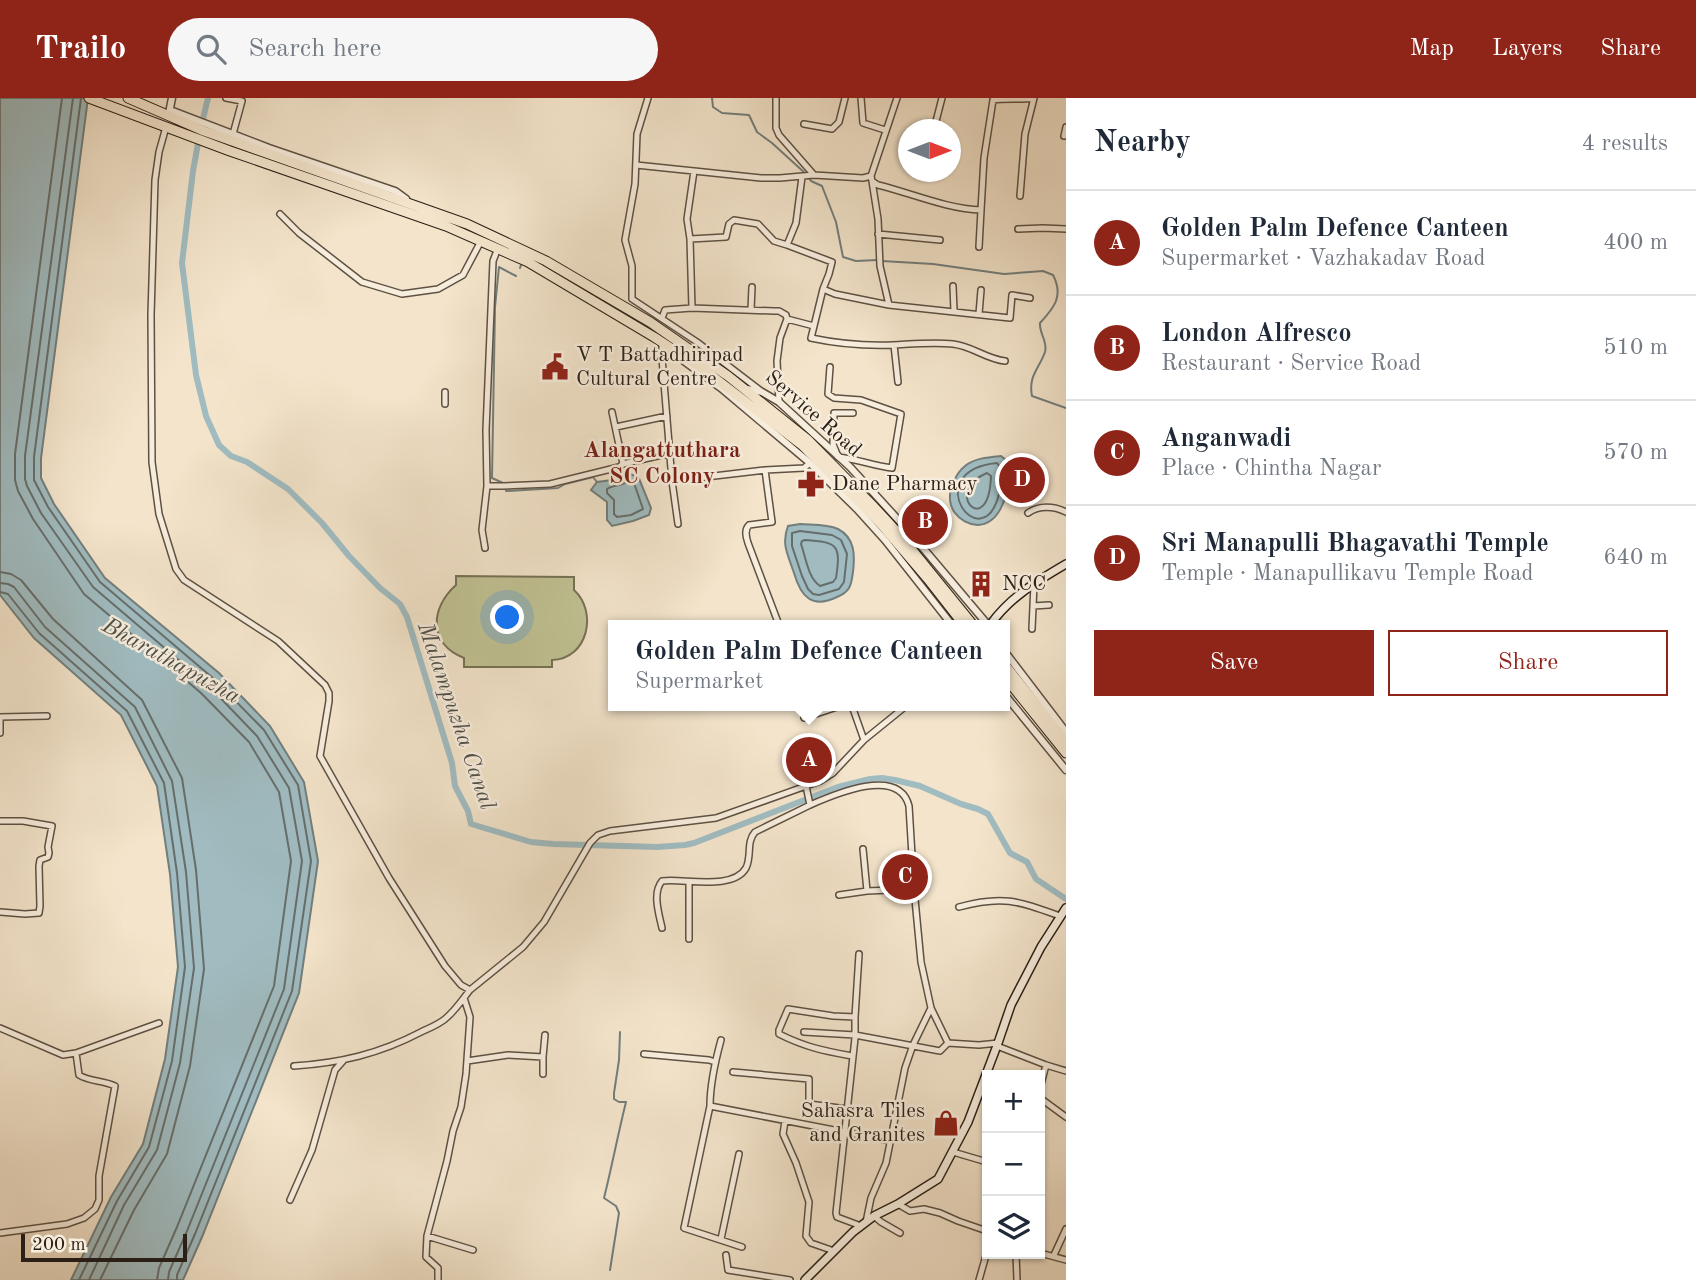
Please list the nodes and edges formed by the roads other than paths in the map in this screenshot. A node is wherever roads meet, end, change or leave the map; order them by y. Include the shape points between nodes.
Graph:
1 (89, 98) edge
2 (128, 98) edge
3 (172, 98) edge
4 (226, 98) edge
5 (648, 98) edge
6 (776, 98) edge
7 (845, 98) edge
8 (861, 98) edge
9 (897, 98) edge
10 (942, 98) edge
11 (984, 98) edge
12 (1034, 98) edge
13 (993, 100) junction
14 (169, 112) junction
15 (937, 119) edge
16 (804, 124) dead end
17 (201, 126) junction
18 (166, 127) junction
19 (1066, 127) edge
20 (885, 130) junction
21 (233, 134) junction
22 (1064, 136) dead end
23 (636, 165) junction
24 (694, 171) junction
25 (808, 176) junction
26 (872, 178) junction
27 (1020, 196) dead end
28 (412, 204) junction
29 (981, 210) junction
30 (280, 214) dead end
31 (1018, 229) dead end
32 (1066, 229) edge
33 (878, 234) junction
34 (483, 237) junction
35 (690, 239) junction
36 (940, 240) dead end
37 (787, 245) junction
38 (979, 247) dead end
39 (498, 248) junction
40 (953, 286) dead end
41 (752, 287) dead end
42 (823, 289) junction
43 (981, 290) dead end
44 (1030, 298) dead end
45 (889, 305) junction
46 (692, 308) junction
47 (751, 310) junction
48 (954, 311) junction
49 (979, 314) junction
50 (662, 318) junction
51 (787, 320) junction
52 (814, 326) junction
53 (662, 342) junction
54 (894, 345) junction
55 (674, 349) junction
56 (722, 360) junction
57 (1005, 361) dead end
58 (830, 367) dead end
59 (728, 376) junction
60 (898, 382) dead end
61 (743, 388) junction
62 (445, 392) dead end
63 (762, 392) junction
64 (834, 398) junction
65 (779, 402) junction
66 (445, 404) dead end
67 (612, 412) dead end
68 (834, 413) junction
69 (853, 413) dead end
70 (667, 415) junction
71 (616, 428) junction
72 (670, 453) junction
73 (838, 457) junction
74 (623, 464) junction
75 (810, 464) junction
76 (765, 470) junction
77 (672, 481) junction
78 (487, 486) junction
79 (1066, 512) edge
80 (1028, 513) dead end
81 (678, 524) dead end
82 (485, 548) dead end
83 (1066, 564) edge
84 (1034, 584) junction
85 (1049, 605) dead end
86 (1033, 606) junction
87 (777, 620) edge
88 (948, 620) edge
89 (960, 620) edge
90 (969, 620) edge
91 (985, 620) edge
92 (993, 620) edge
93 (1032, 629) dead end
94 (1010, 659) edge
95 (1010, 671) edge
96 (1010, 683) edge
97 (1010, 701) edge
98 (825, 711) edge
99 (854, 711) edge
100 (900, 711) edge
101 (47, 716) dead end
102 (0, 717) edge
103 (804, 718) dead end
104 (1066, 732) edge
105 (0, 733) edge
106 (863, 740) junction
107 (1066, 742) edge
108 (1066, 754) edge
109 (1066, 770) edge
110 (806, 786) junction
111 (810, 805) junction
112 (0, 821) edge
113 (863, 849) dead end
114 (689, 882) junction
115 (914, 889) junction
116 (867, 891) junction
117 (839, 895) dead end
118 (959, 907) dead end
119 (1066, 908) edge
120 (0, 912) edge
121 (1060, 916) junction
122 (662, 928) dead end
123 (689, 939) dead end
124 (859, 954) dead end
125 (470, 990) junction
126 (464, 998) junction
127 (931, 1008) junction
128 (856, 1017) junction
129 (159, 1023) dead end
130 (0, 1028) edge
131 (804, 1032) dead end
132 (545, 1035) dead end
133 (855, 1035) junction
134 (721, 1040) dead end
135 (948, 1043) junction
136 (913, 1045) junction
137 (998, 1045) junction
138 (76, 1053) junction
139 (644, 1054) dead end
140 (852, 1056) junction
141 (544, 1057) junction
142 (342, 1061) junction
143 (467, 1061) junction
144 (715, 1062) junction
145 (1046, 1065) junction
146 (294, 1066) dead end
147 (1045, 1070) edge
148 (1066, 1071) edge
149 (733, 1072) dead end
150 (543, 1074) dead end
151 (1045, 1102) edge
152 (710, 1107) junction
153 (847, 1109) junction
154 (1066, 1117) edge
155 (785, 1121) junction
156 (844, 1133) junction
157 (891, 1141) junction
158 (953, 1152) junction
159 (739, 1154) dead end
160 (982, 1161) edge
161 (290, 1200) dead end
162 (898, 1204) junction
163 (874, 1216) junction
164 (864, 1224) junction
165 (982, 1229) edge
166 (1066, 1229) edge
167 (0, 1233) edge
168 (900, 1233) dead end
169 (427, 1236) junction
170 (721, 1239) junction
171 (742, 1247) dead end
172 (473, 1250) dead end
173 (834, 1251) junction
174 (1045, 1254) edge
175 (726, 1255) dead end
176 (1054, 1255) junction
177 (985, 1259) edge
178 (1016, 1259) edge
179 (1066, 1260) edge
180 (438, 1280) edge
181 (790, 1280) edge
182 (806, 1280) edge
183 (979, 1280) edge
184 (1017, 1280) edge

1 - 18 highway
2 - 14 highway
3 - 14 street
4 - 21 street via 242,101
5 - 23 street via 637,134
6 - 25 street via 776,128
7 - 16 street via 839,122 832,128
8 - 20 street via 863,122
9 - 20 street
10 - 15 street
11 - 13 street
12 - 13 street
12 - 27 street via 1025,134
13 - 29 street
14 - 17 highway
17 - 21 street
17 - 28 highway
18 - 34 highway
18 - 125 street via 155,180 152,462 159,514 176,569 184,580 278,640 325,685 329,701 320,756 445,966
19 - 22 street
20 - 26 street
21 - 28 street via 395,191
23 - 24 street
23 - 50 street, Service Road via 625,240 632,266 632,299
24 - 25 street via 761,178
24 - 35 street via 687,219
25 - 26 street
25 - 37 street
26 - 29 street via 878,185
26 - 33 street
28 - 34 highway
29 - 38 street
30 - 34 street via 362,282 402,294 438,289 463,275
31 - 32 street
33 - 36 street
33 - 45 street
34 - 39 highway
34 - 59 highway via 546,261 631,310
35 - 37 street via 726,237 734,219 758,224 774,241
35 - 46 street
37 - 42 street via 832,262
39 - 53 highway
39 - 78 street via 493,261
40 - 48 street
41 - 47 street
42 - 45 street
42 - 52 street
43 - 49 street
44 - 49 street via 1012,295 1010,318
45 - 48 street
46 - 47 street
46 - 50 street via 665,310
47 - 51 street via 779,312
48 - 49 street
50 - 56 street, Service Road
51 - 52 street
51 - 65 street via 777,361
52 - 54 street via 811,338
53 - 55 highway
53 - 70 street
54 - 57 street via 957,344
54 - 60 street
55 - 75 street, Service Road
55 - 89 highway via 803,446 881,524
56 - 59 highway
56 - 63 street, Service Road
58 - 64 street via 828,394
59 - 61 highway
61 - 63 street
61 - 90 highway via 807,439 874,507
62 - 66 street
63 - 65 street, Service Road
64 - 68 street
64 - 73 street via 862,400 901,414 892,468
65 - 73 street, Service Road
67 - 71 street
68 - 69 street
68 - 73 street via 833,444
70 - 71 street
70 - 72 street
71 - 74 street
72 - 74 street
72 - 77 street
73 - 91 street, Service Road
74 - 78 street via 550,484
75 - 76 street
75 - 88 street, Service Road via 885,540
76 - 77 street
76 - 87 street via 772,522 749,525 746,534
77 - 81 street
78 - 82 street via 482,530
79 - 80 street via 1040,507
83 - 84 main road
84 - 86 street
84 - 92 main road
85 - 86 street
86 - 93 street
94 - 104 street
95 - 107 highway
96 - 108 highway
97 - 109 street
98 - 103 street
99 - 106 street
100 - 106 street
101 - 102 street
102 - 105 street
106 - 110 street via 833,773
110 - 111 street
110 - 125 street via 716,818 598,835 544,922 523,947
111 - 114 street via 755,832 745,870 736,877
111 - 115 street via 850,789 885,786 903,792 909,806
112 - 120 street via 52,826 48,857 40,860 39,866 39,913
113 - 116 street
114 - 122 street via 662,881 658,886
114 - 123 street
115 - 116 street
115 - 127 street
116 - 117 street
118 - 121 street via 1000,899
119 - 121 main road
121 - 137 main road via 1011,1005
124 - 128 street
125 - 126 street
126 - 142 street via 443,1021 408,1039
126 - 143 street via 470,1017
127 - 135 street
127 - 136 street
128 - 133 street
128 - 140 street via 788,1009 779,1030 799,1044
129 - 138 street
130 - 138 street via 63,1055
131 - 133 street
132 - 141 street
133 - 136 street
133 - 140 street
134 - 144 street
135 - 136 street via 940,1051
135 - 137 street
136 - 157 street
137 - 145 street
137 - 158 main road
138 - 167 street via 79,1075 115,1086 99,1200 90,1214 67,1224
139 - 144 street
140 - 153 street
141 - 143 street via 508,1055
141 - 150 street
142 - 146 street
142 - 161 street
143 - 169 street via 461,1107
144 - 152 street
145 - 147 street
145 - 148 street
149 - 153 street via 809,1079 809,1104
151 - 154 street
152 - 155 street
152 - 170 street via 684,1228
153 - 156 street
155 - 156 street
155 - 173 street via 783,1134 810,1202 806,1236 811,1243
156 - 157 street
156 - 164 street via 837,1217
157 - 164 street
158 - 160 street
158 - 162 main road via 938,1179
159 - 170 street
162 - 163 main road
162 - 165 street
163 - 164 main road
163 - 168 street
164 - 173 main road
166 - 176 street
169 - 172 street
169 - 180 street via 426,1257 438,1268
170 - 171 street
173 - 182 main road
174 - 176 street
175 - 181 street via 728,1270
176 - 179 street
177 - 183 street
178 - 184 street

